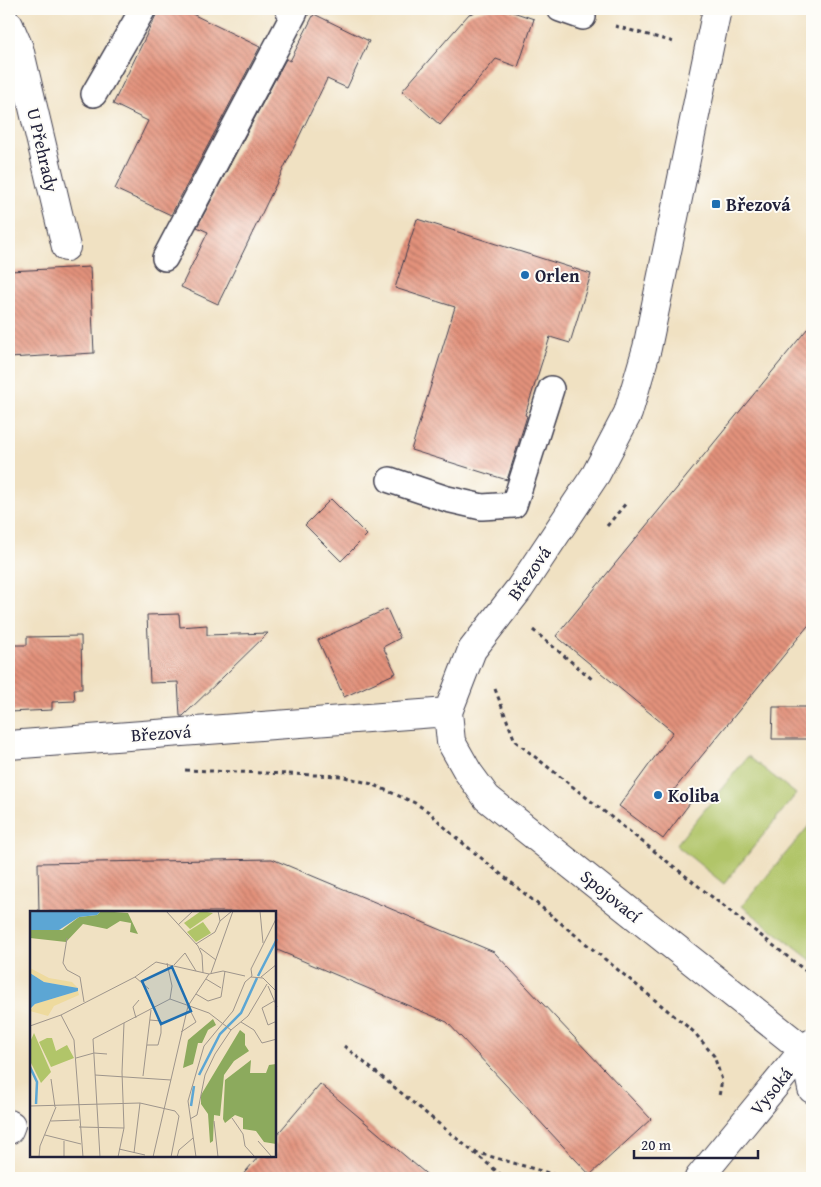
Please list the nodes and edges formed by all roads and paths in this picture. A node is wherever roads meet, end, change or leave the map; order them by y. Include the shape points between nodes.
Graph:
1 (143, 9) edge
2 (288, 9) edge
3 (560, 9) edge
4 (716, 9) edge
5 (583, 17) joint
6 (9, 25) edge
7 (708, 51) junction
8 (94, 94) dead end
9 (66, 247) dead end
10 (165, 258) dead end
11 (551, 389) dead end
12 (390, 480) dead end
13 (532, 630) dead end
14 (592, 679) dead end
15 (494, 687) dead end
16 (448, 712) junction
17 (9, 745) edge
18 (182, 770) dead end
19 (812, 976) edge
20 (344, 1046) dead end
21 (809, 1049) edge
22 (812, 1089) edge
23 (718, 1097) dead end
24 (472, 1152) junction
25 (505, 1178) edge
26 (566, 1178) edge
27 (699, 1178) edge

1 - 8 lane
2 - 10 lane via 295,12
3 - 5 lane
4 - 7 street, Březová
5 - 7 path
6 - 9 street, U Přehrady via 19,48
7 - 16 street, Březová via 647,348 628,413 596,474 520,588 472,650
11 - 12 lane via 514,506 482,507
13 - 14 path
15 - 19 path via 515,741
16 - 17 street, Březová
16 - 21 street, Spojovací via 451,742 488,798
18 - 23 path via 341,776 372,784 415,802 694,1032 714,1056 722,1080
20 - 24 path
21 - 22 street, Vysoká
21 - 27 street, Vysoká
24 - 25 path
24 - 26 path

